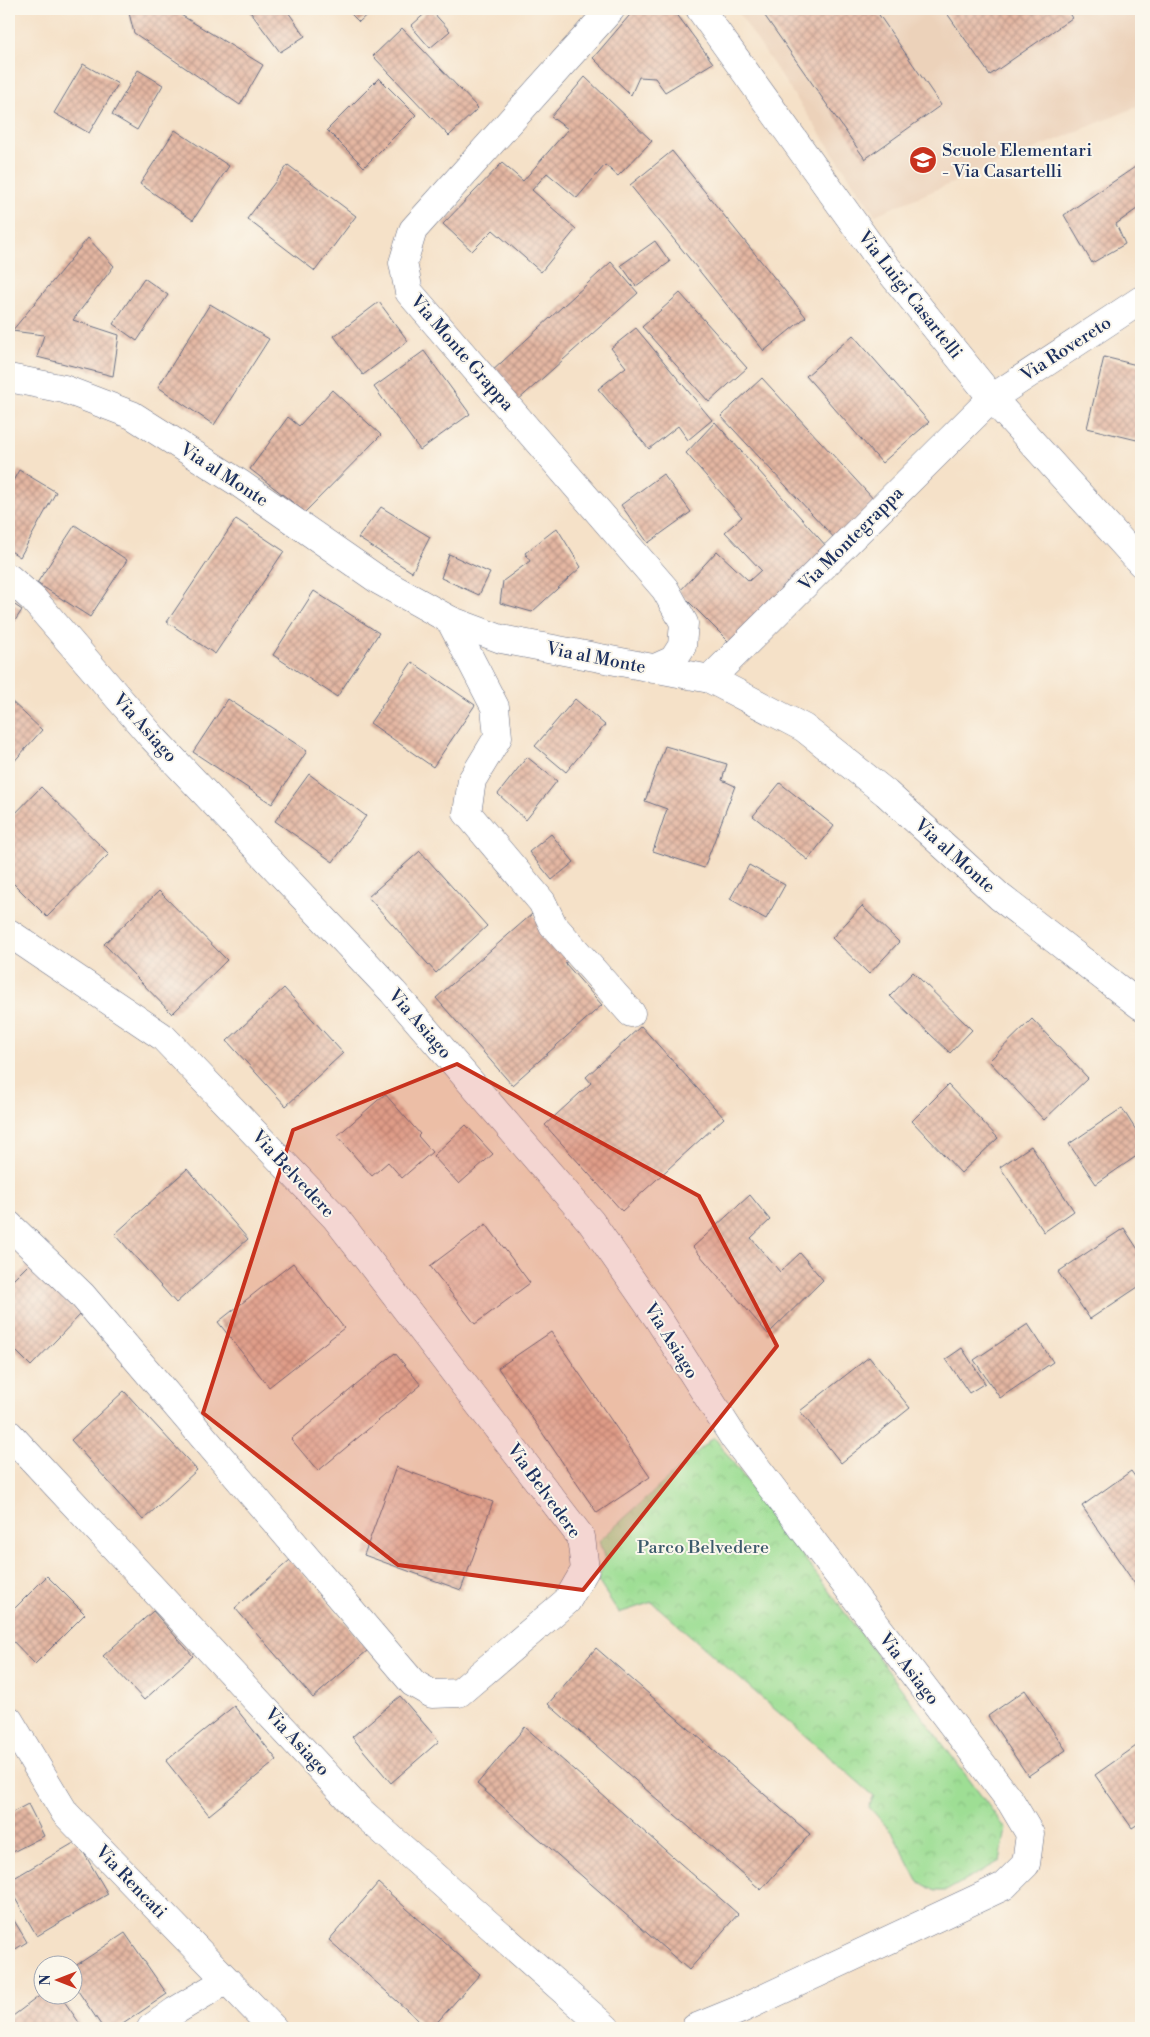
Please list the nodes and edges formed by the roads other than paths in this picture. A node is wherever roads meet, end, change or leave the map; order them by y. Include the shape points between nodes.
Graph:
1 (611, 9) edge
2 (700, 9) edge
3 (1141, 300) edge
4 (9, 378) edge
5 (992, 398) junction
6 (1141, 563) edge
7 (9, 578) edge
8 (450, 620) junction
9 (653, 669) junction
10 (710, 679) junction
11 (9, 933) edge
12 (1141, 1006) edge
13 (631, 1013) dead end
14 (9, 1225) edge
15 (9, 1434) edge
16 (9, 1720) edge
17 (225, 1981) junction
18 (151, 2028) edge
19 (273, 2028) edge
20 (606, 2028) edge
21 (694, 2028) edge

1 - 9 street, Via Monte Grappa via 413,230 403,263 409,292 665,589 684,623 682,646 673,660
2 - 5 street, Via Luigi Casartelli via 876,254
3 - 5 street, Via Rovereto
4 - 8 street, Via al Monte via 64,389 132,415 239,483 380,581
5 - 6 street, Via Luigi Casartelli
5 - 10 street, Via Montegrappa
7 - 21 street, Via Asiago via 33,599 153,738 393,992 591,1222 657,1317 734,1438 1011,1802 1030,1834 1026,1864 1004,1886
8 - 9 street, Via al Monte via 501,639
8 - 13 street via 496,707 498,737 472,780 467,813 542,902 553,925
9 - 10 street, Via al Monte
10 - 12 street, Via al Monte via 804,728 886,794 1000,897
11 - 14 street, Via Belvedere via 163,1037 335,1218 582,1537 585,1570 567,1601 459,1693 432,1694 414,1683 82,1295
15 - 20 street, Via Asiago via 358,1809
16 - 17 street, Via Rencati via 66,1813
17 - 18 street
17 - 19 street, Via Rencati

